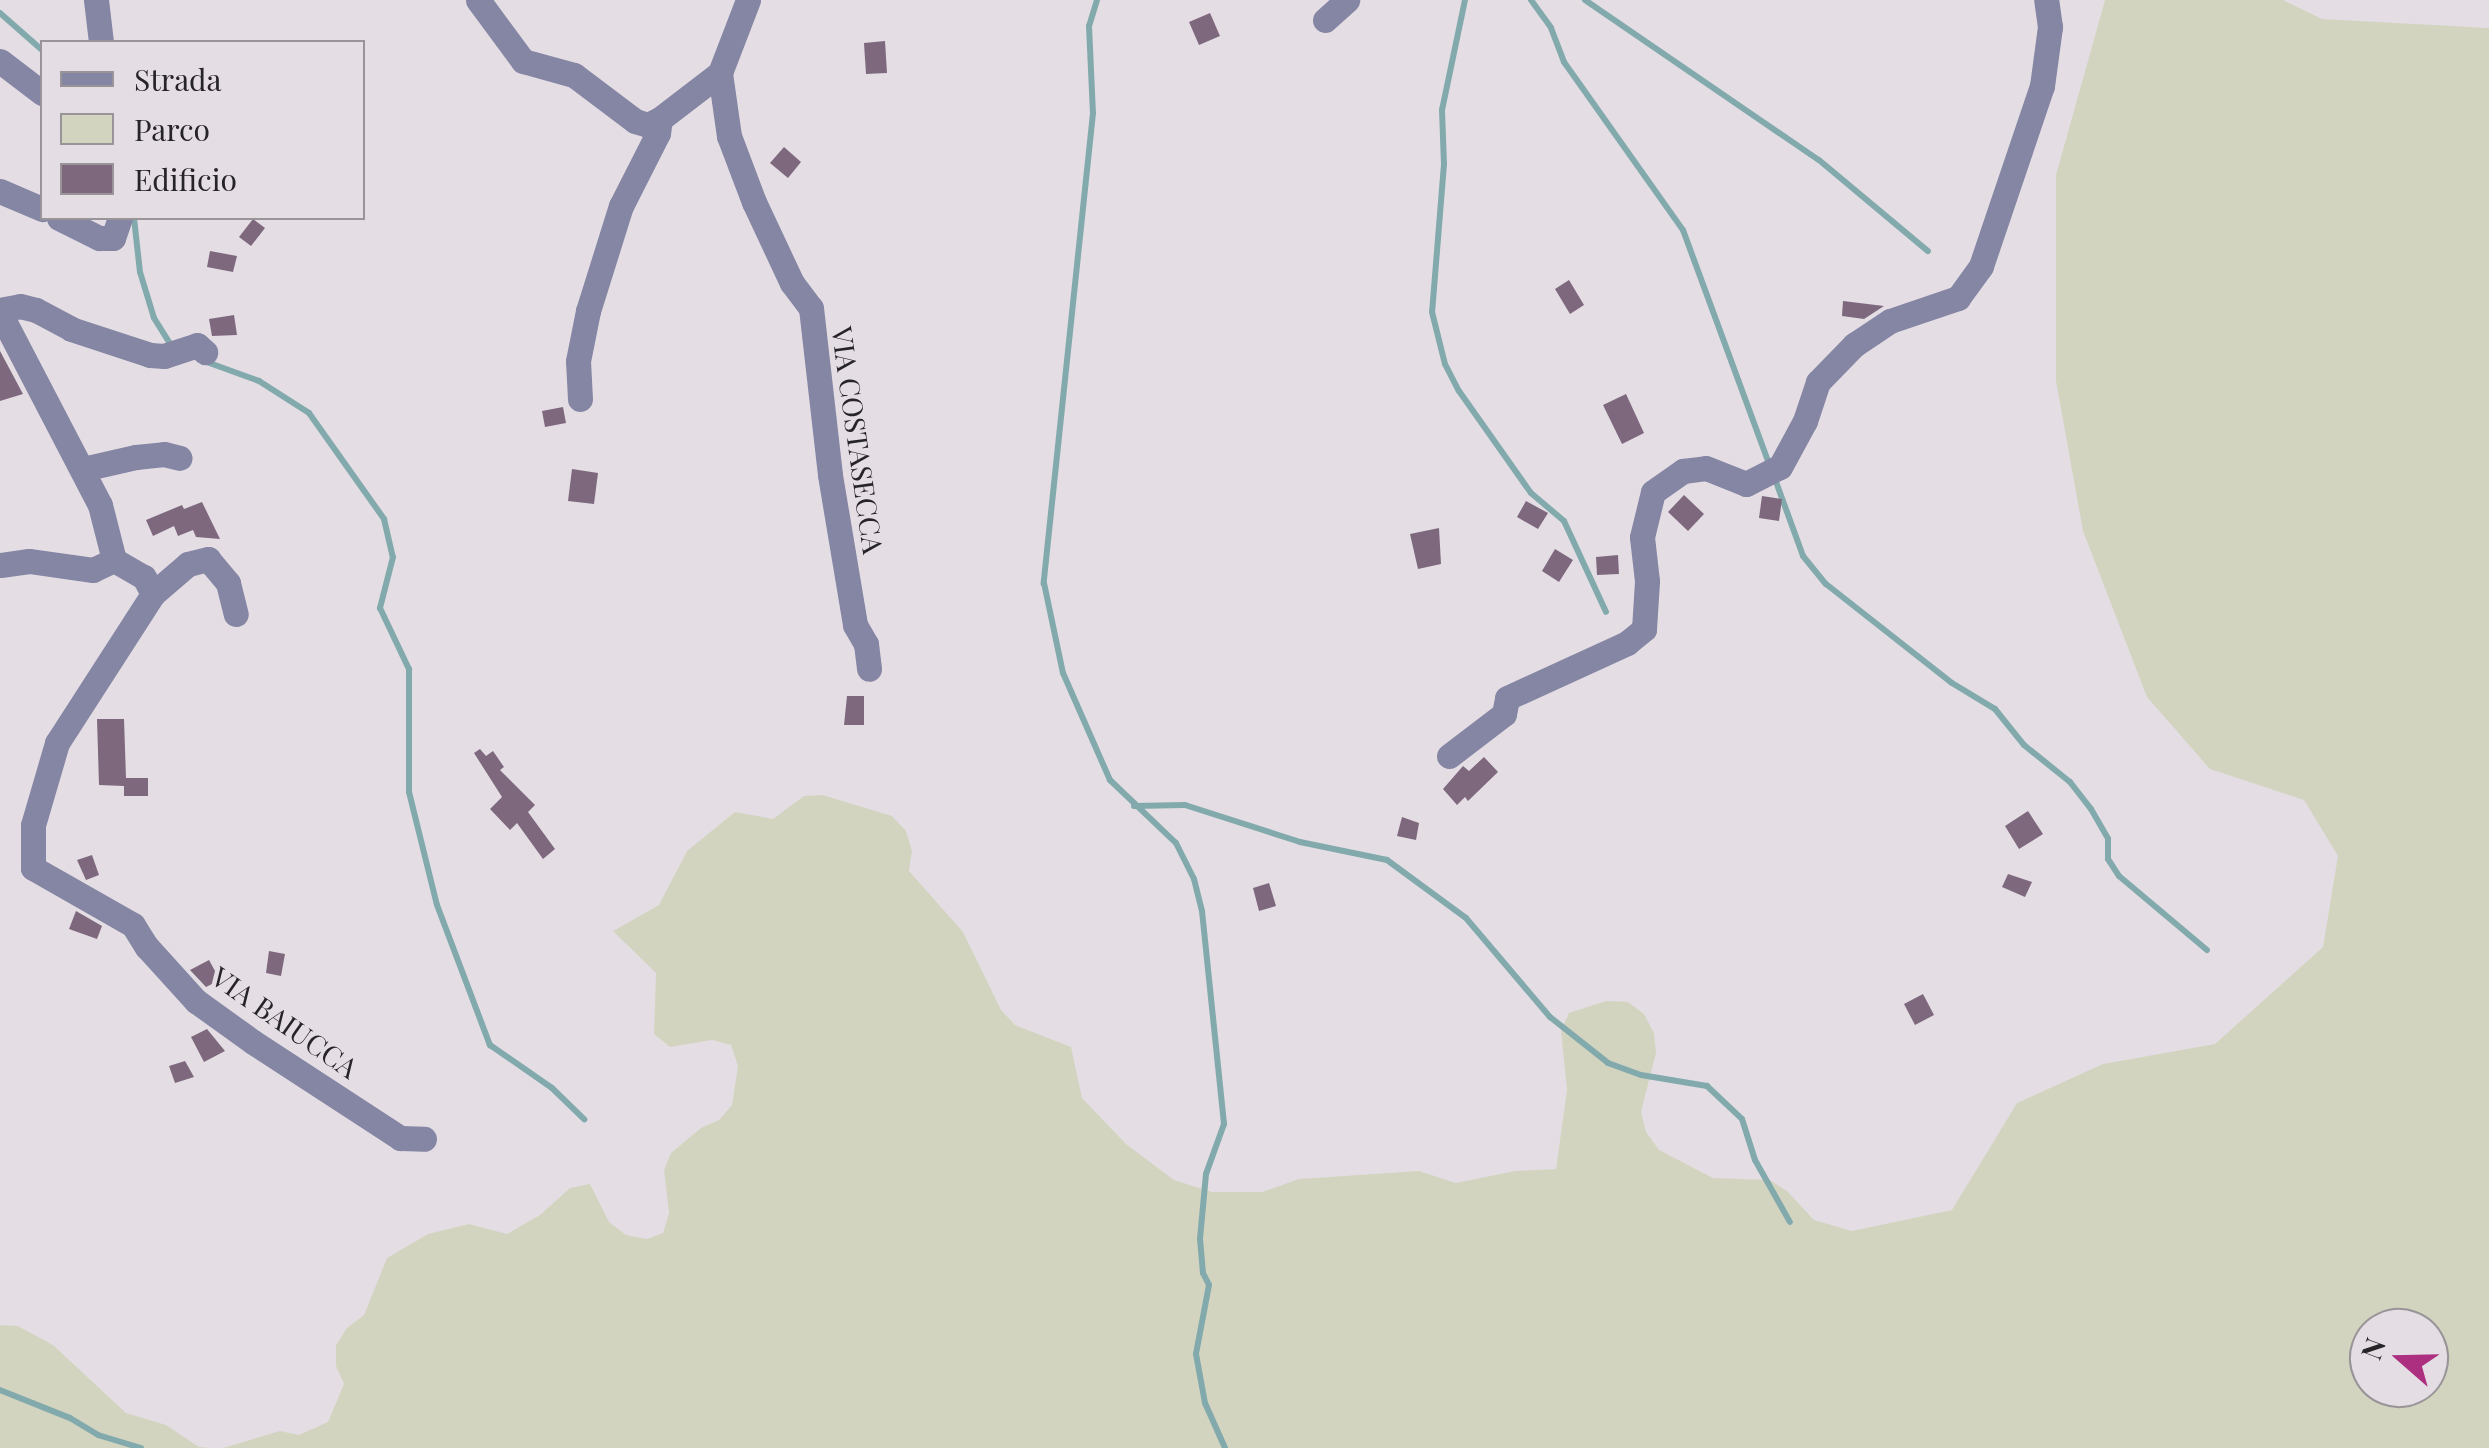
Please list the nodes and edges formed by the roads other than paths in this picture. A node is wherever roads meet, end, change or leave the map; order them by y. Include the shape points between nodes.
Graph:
1 (96, 0) edge
2 (478, 0) edge
3 (748, 0) edge
4 (1348, 0) edge
5 (2046, 0) edge
6 (1325, 20) dead end
7 (100, 40) edge
8 (0, 61) edge
9 (720, 74) junction
10 (40, 91) edge
11 (660, 119) junction
12 (0, 191) edge
13 (40, 208) edge
14 (63, 220) edge
15 (119, 220) edge
16 (0, 311) edge
17 (205, 352) dead end
18 (580, 399) dead end
19 (180, 458) dead end
20 (83, 469) junction
21 (0, 565) edge
22 (104, 565) junction
23 (153, 594) junction
24 (236, 614) dead end
25 (869, 669) dead end
26 (1449, 756) dead end
27 (424, 1139) dead end

1 - 7 street
2 - 11 street via 523,61 574,76 634,121 648,125
3 - 9 street, VIA COSTASECCA
4 - 6 street
5 - 26 street via 2050,27 2042,86 1981,266 1958,298 1890,320 1854,346 1818,382 1780,467 1746,484 1706,468 1684,470 1654,492 1642,537 1644,630 1507,698 1504,714
8 - 10 street
9 - 11 street
9 - 25 street, VIA COSTASECCA via 729,136 754,202 811,308 830,476 855,625
11 - 18 street via 621,206 588,311 578,362
12 - 13 street
14 - 15 street via 113,238
16 - 17 street via 36,310 150,355 197,345
16 - 20 street
19 - 20 street via 164,454
20 - 22 street via 100,504
21 - 22 street
22 - 23 street via 144,577
23 - 24 street, VIA BAIUCCA via 188,564 208,560 228,583
23 - 27 street, VIA BAIUCCA via 57,742 33,825 32,868 133,924 196,1002 252,1042 400,1138

